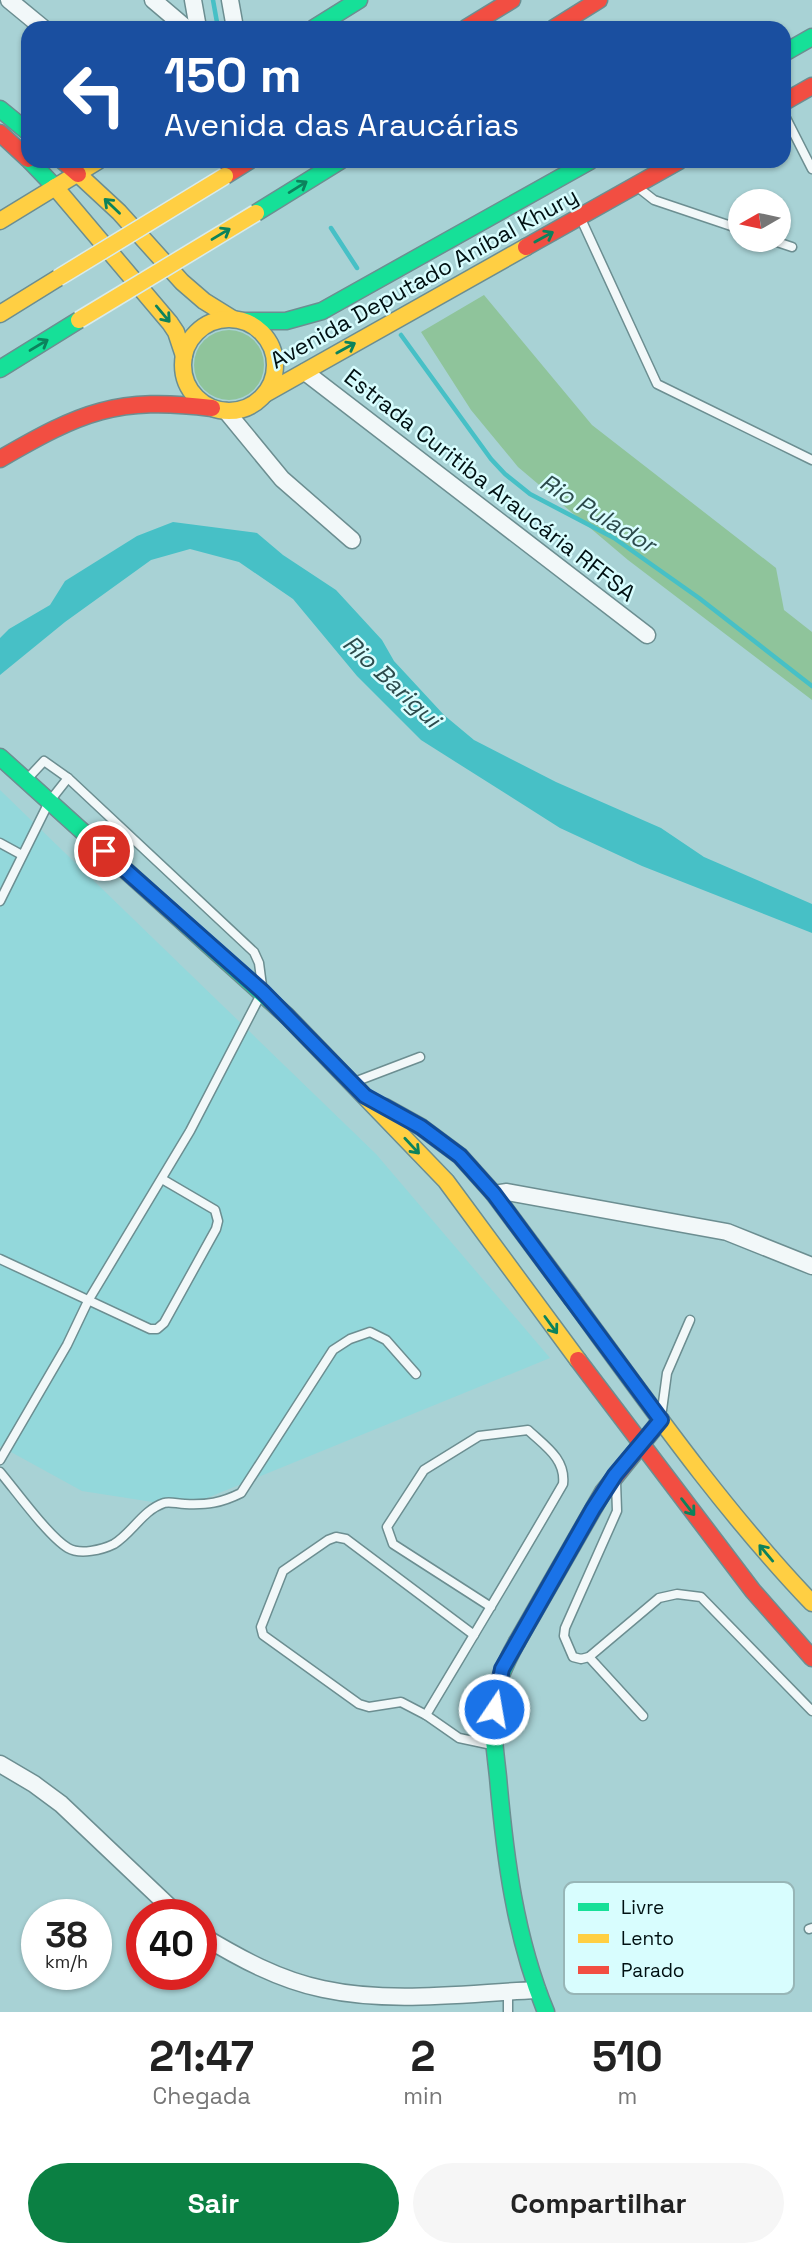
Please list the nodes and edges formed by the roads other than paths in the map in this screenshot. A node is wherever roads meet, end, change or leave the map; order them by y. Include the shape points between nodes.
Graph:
1 (9, 0) edge
2 (153, 0) edge
3 (194, 0) edge
4 (230, 0) edge
5 (359, 0) edge
6 (512, 0) edge
7 (599, 0) edge
8 (334, 7) edge
9 (34, 21) edge
10 (178, 21) edge
11 (197, 21) edge
12 (234, 21) edge
13 (321, 21) edge
14 (478, 21) edge
15 (565, 21) edge
16 (812, 37) edge
17 (791, 49) edge
18 (812, 86) edge
19 (791, 98) edge
20 (0, 109) edge
21 (21, 126) edge
22 (791, 128) edge
23 (0, 133) edge
24 (21, 153) edge
25 (37, 168) edge
26 (71, 168) edge
27 (87, 168) edge
28 (237, 168) edge
29 (329, 168) edge
30 (577, 168) edge
31 (667, 168) edge
32 (812, 169) edge
33 (78, 174) junction
34 (635, 186) junction
35 (55, 187) junction
36 (580, 217) junction
37 (0, 221) edge
38 (728, 225) edge
39 (0, 314) edge
40 (239, 320) junction
41 (184, 361) junction
42 (0, 369) edge
43 (304, 372) junction
44 (265, 394) junction
45 (125, 404) junction
46 (219, 409) junction
47 (0, 459) edge
48 (812, 460) edge
49 (352, 540) dead end
50 (647, 635) dead end
51 (0, 757) edge
52 (68, 778) junction
53 (25, 781) junction
54 (49, 802) junction
55 (0, 843) edge
56 (22, 855) junction
57 (0, 901) edge
58 (263, 992) junction
59 (419, 1057) dead end
60 (352, 1083) junction
61 (365, 1096) junction
62 (162, 1179) junction
63 (446, 1181) junction
64 (494, 1194) junction
65 (0, 1259) edge
66 (812, 1266) edge
67 (88, 1301) junction
68 (690, 1320) dead end
69 (416, 1374) dead end
70 (661, 1420) junction
71 (639, 1445) junction
72 (0, 1460) edge
73 (0, 1472) edge
74 (615, 1475) junction
75 (812, 1603) edge
76 (491, 1607) junction
77 (474, 1635) junction
78 (589, 1657) junction
79 (812, 1658) edge
80 (812, 1711) edge
81 (426, 1716) junction
82 (643, 1716) dead end
83 (495, 1746) junction
84 (0, 1764) edge
85 (161, 1899) edge
86 (217, 1944) edge
87 (537, 1990) junction
88 (508, 1992) junction
89 (508, 2012) edge
90 (546, 2012) edge

1 - 9 street
2 - 10 street
3 - 11 street
4 - 12 street
5 - 8 main road
6 - 14 main road
7 - 15 main road
8 - 13 main road
16 - 17 main road
18 - 19 main road
20 - 21 main road
22 - 32 lane
23 - 24 main road
25 - 35 main road
26 - 33 main road
27 - 33 main road
28 - 39 main road, bridge
42 -> 29 main road, bridge
30 - 40 main road, Avenida Deputado Aníbal Khury via 322,311 286,321
31 - 34 main road, Avenida Deputado Aníbal Khury
33 - 35 main road
40 -> 33 main road via 191,290
34 - 36 main road, Avenida Deputado Aníbal Khury
34 - 38 lane via 654,200
35 - 37 main road
35 -> 41 main road via 170,323
43 -> 36 main road, Avenida Deputado Aníbal Khury
36 - 48 lane via 657,384
40 - 41 main road via 219,320 196,332
40 - 44 main road via 258,328 274,352 272,381
41 - 45 main road via 161,387
41 - 46 main road via 192,391
43 - 44 main road, Avenida Deputado Aníbal Khury
43 - 50 street, Estrada Curitiba Araucária RFFSA
44 - 46 main road via 241,409
45 - 46 main road via 164,402
45 - 47 main road via 76,417
46 - 49 street via 282,479
51 - 53 main road
52 - 53 lane via 44,761
52 - 54 lane
52 - 58 lane via 254,952
53 - 54 main road
54 - 56 lane
54 - 58 main road
55 - 56 lane
56 - 57 lane
58 - 60 main road
58 - 62 lane
59 - 60 lane
60 - 61 main road
61 -> 63 main road
61 - 64 main road via 460,1156
62 - 67 lane
62 - 67 lane via 215,1210 218,1220 164,1323 149,1329
63 - 64 main road
63 -> 71 main road
64 - 66 street via 507,1192 727,1232
64 - 70 main road
65 - 67 lane
67 - 72 lane
68 - 70 lane via 667,1373
69 - 73 lane via 386,1340 370,1332 350,1339 333,1350 317,1372 241,1493 208,1505 167,1502 153,1508 114,1544 98,1549 69,1550
70 - 71 main road
75 -> 70 main road via 768,1557
71 - 74 main road
71 -> 79 main road via 752,1591
74 - 78 lane via 617,1511 565,1628 573,1657
74 - 83 main road via 502,1669 494,1709
76 - 76 lane via 393,1544 387,1527 424,1470 479,1436 528,1430 561,1461 563,1484
76 - 77 lane
77 - 81 lane
77 - 81 lane via 346,1539 328,1540 283,1572 261,1627 263,1635 359,1704 401,1702
78 - 80 lane via 659,1598 677,1594 701,1597
78 - 82 lane
81 - 83 lane via 459,1738
83 - 87 main road via 505,1857
84 - 85 street via 61,1804
86 - 88 street via 279,1975 322,1989 408,1996
87 - 88 street
87 - 90 main road
88 - 89 lane

